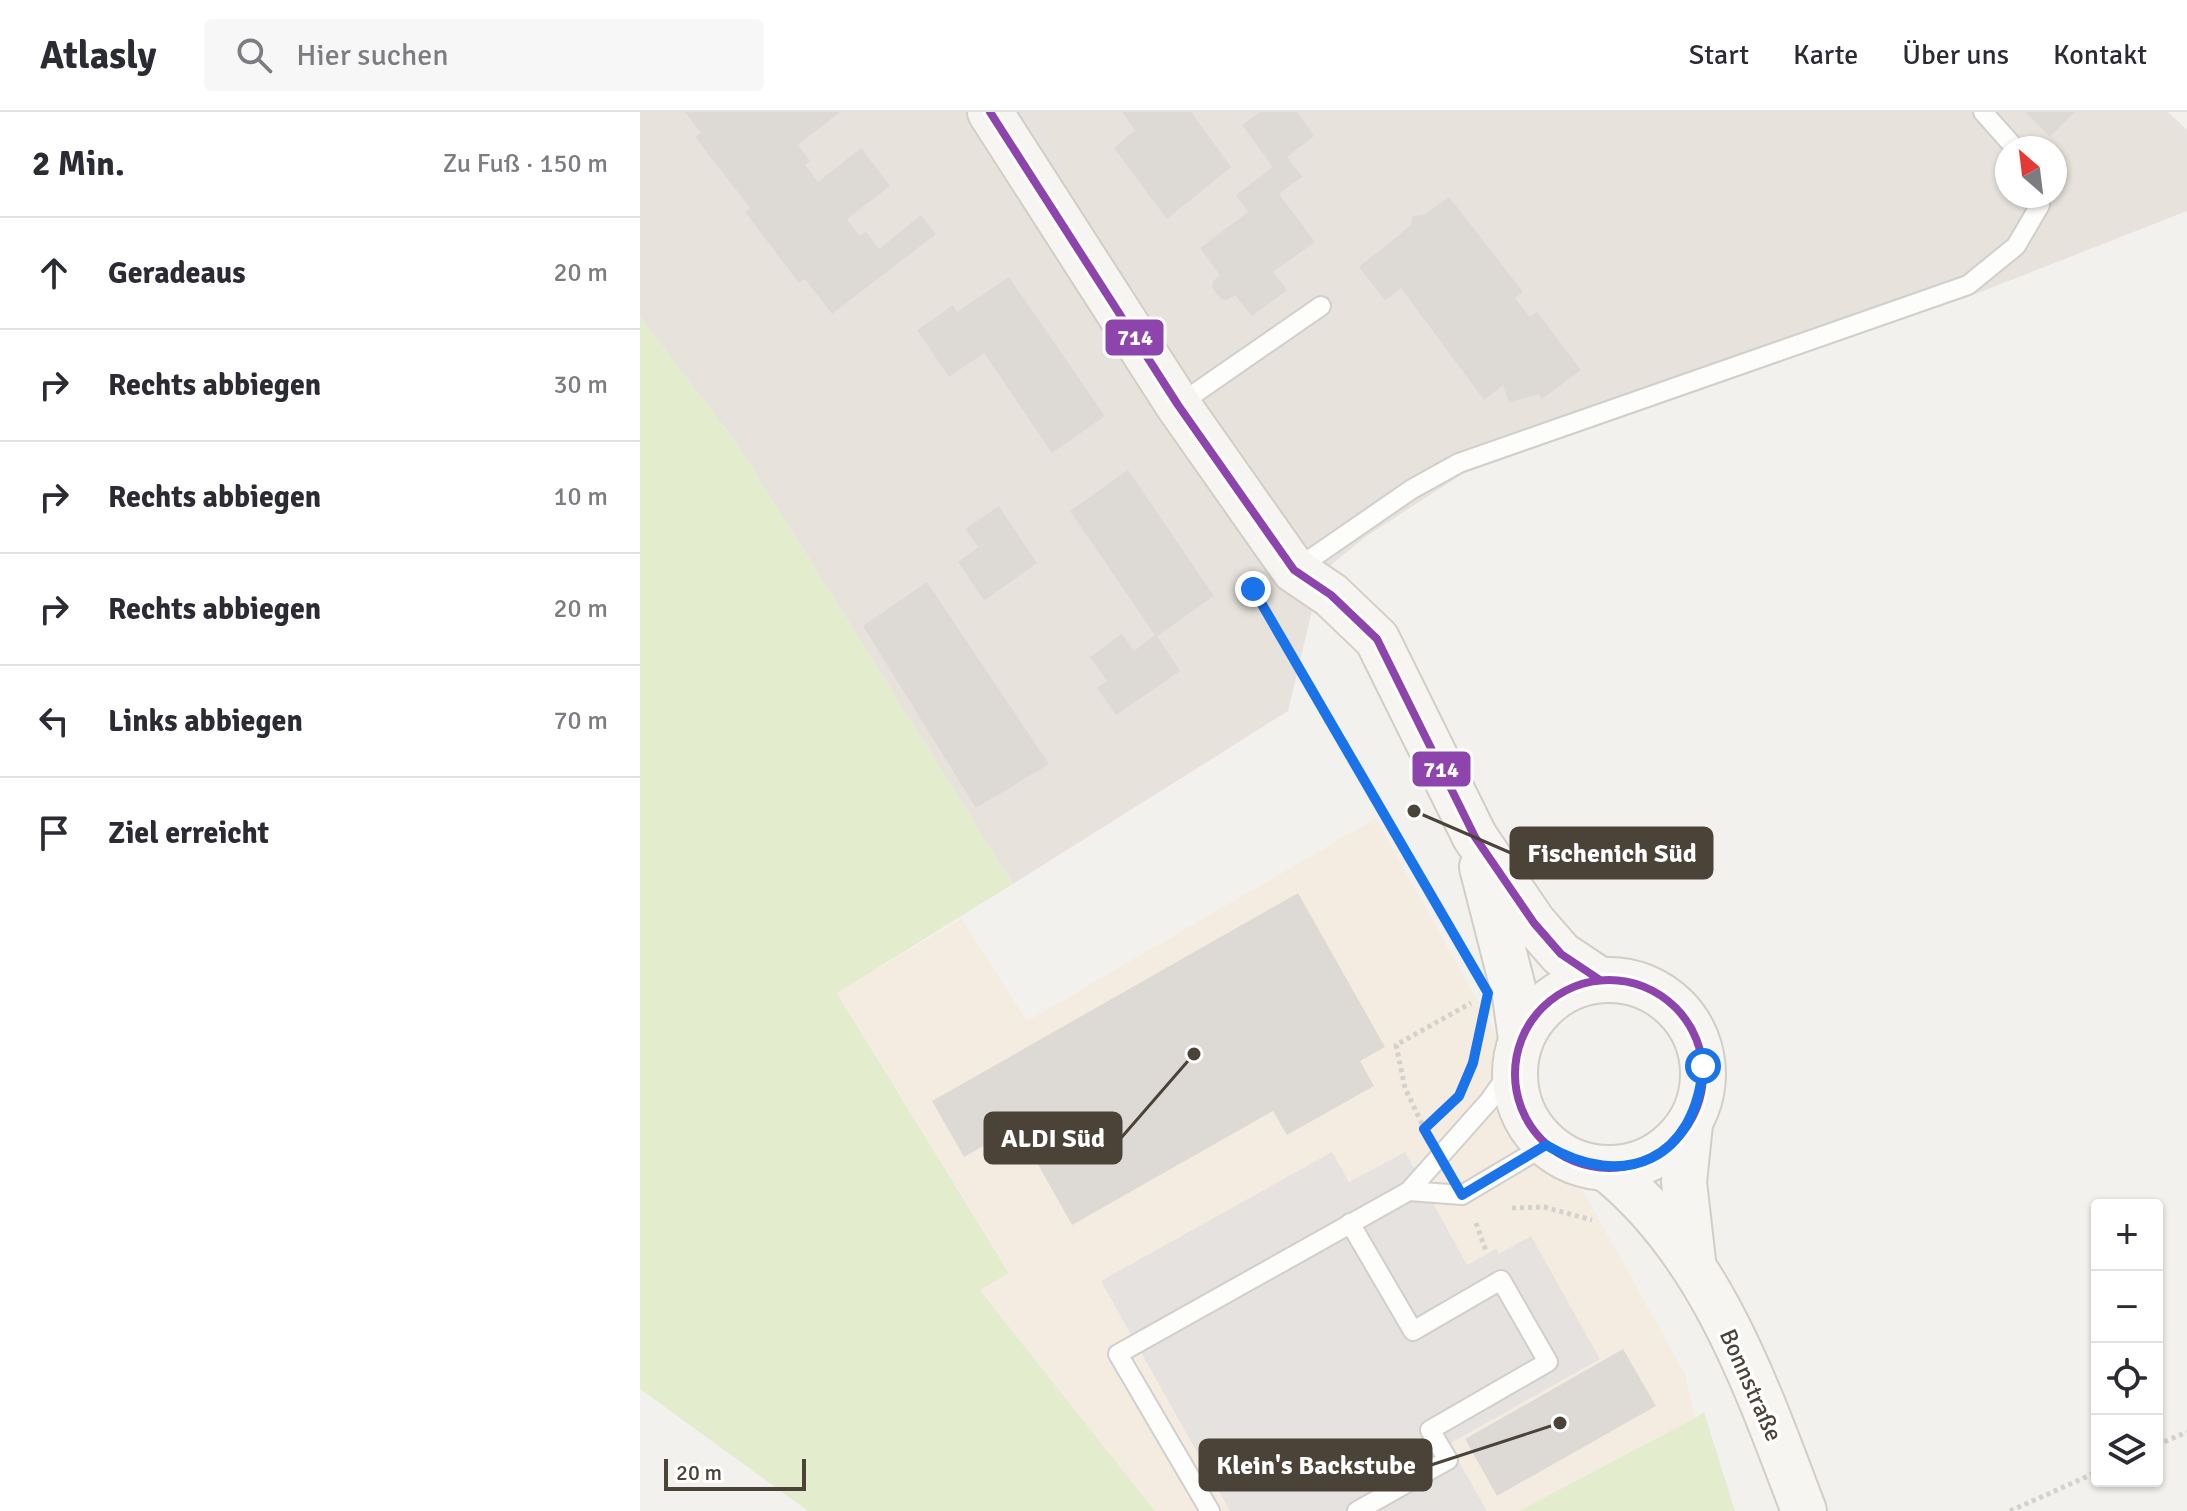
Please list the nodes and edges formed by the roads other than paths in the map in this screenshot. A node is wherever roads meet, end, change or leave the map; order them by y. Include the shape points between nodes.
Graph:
1 (990, 112) edge
2 (1983, 112) edge
3 (2004, 136) edge
4 (2038, 208) edge
5 (1321, 306) dead end
6 (1178, 405) junction
7 (1294, 570) junction
8 (1475, 837) junction
9 (1600, 980) junction
10 (1518, 1052) junction
11 (1690, 1124) junction
12 (1546, 1145) junction
13 (1607, 1169) junction
14 (1409, 1191) junction
15 (1350, 1223) junction
16 (1693, 1261) junction
17 (1210, 1511) edge
18 (1357, 1511) edge
19 (1804, 1511) edge

1 - 6 main road
2 - 3 lane
4 - 7 lane via 2016,246 1968,285 1459,463
5 - 6 lane
6 - 7 main road
7 - 8 main road via 1331,595 1377,639
8 - 9 main road via 1561,954
8 - 10 main road via 1515,996
9 - 10 main road via 1552,998 1534,1017
9 - 11 main road via 1630,982 1657,992 1680,1011 1696,1037 1703,1066 1701,1096
10 - 12 main road via 1516,1095 1527,1122
10 - 14 lane via 1489,1101
11 - 13 main road via 1667,1148 1639,1164
11 - 16 main road, Bonnstraße via 1684,1182
12 - 13 main road via 1574,1162
12 - 14 lane via 1462,1195
13 - 16 main road, Bonnstraße via 1640,1196
14 - 15 lane
15 - 17 lane via 1118,1354
15 - 18 lane via 1413,1331 1501,1280 1548,1362 1430,1430 1448,1460
16 - 19 main road, Bonnstraße via 1759,1392

